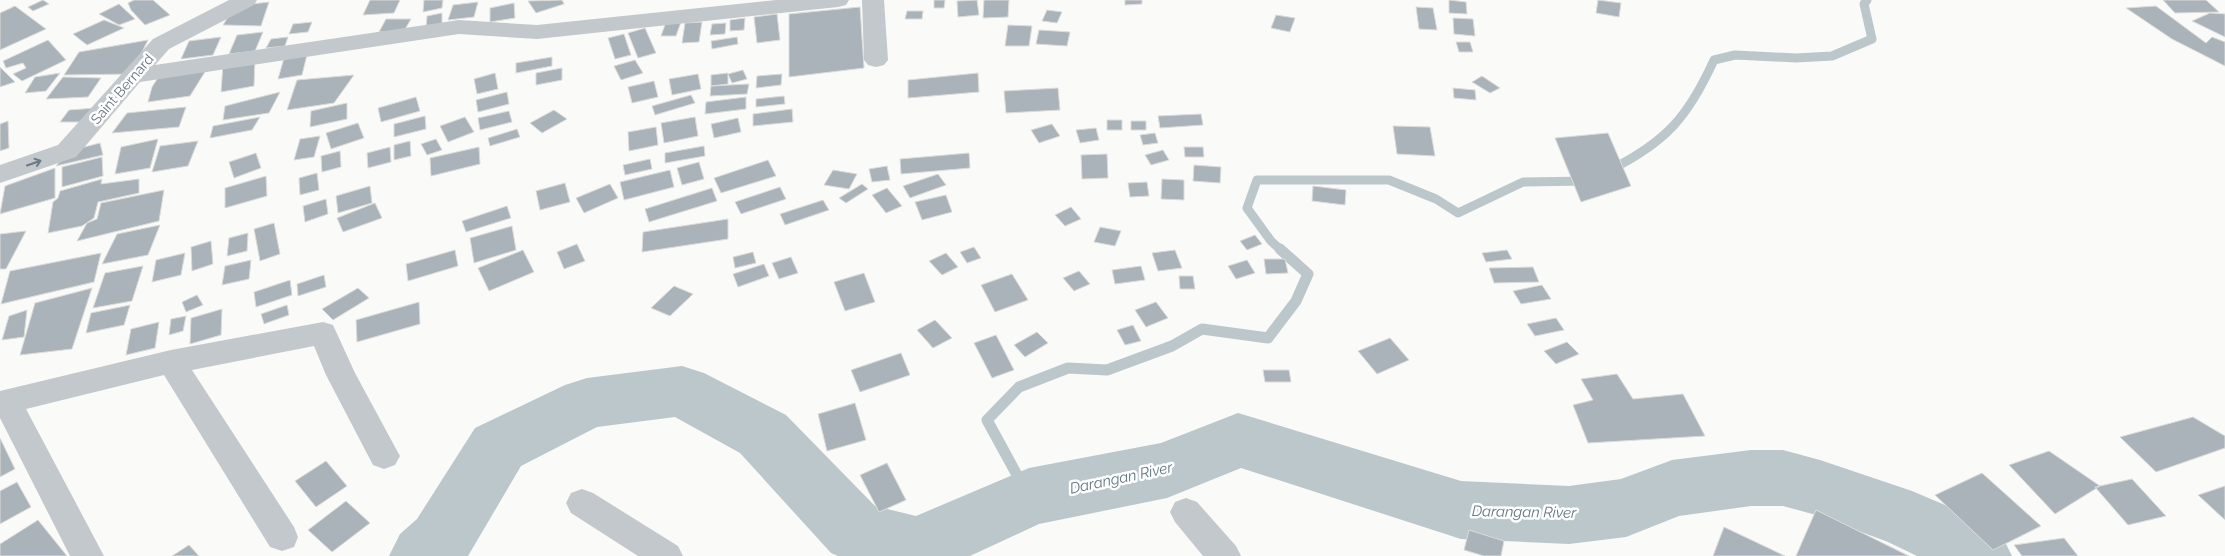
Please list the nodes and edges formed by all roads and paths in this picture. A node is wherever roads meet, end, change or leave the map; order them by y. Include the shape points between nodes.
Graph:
1 (246, 0) edge
2 (838, 0) edge
3 (873, 0) edge
4 (876, 60) dead end
5 (134, 76) junction
6 (0, 174) edge
7 (171, 362) junction
8 (4, 403) edge
9 (384, 456) dead end
10 (582, 503) dead end
11 (1186, 512) dead end
12 (282, 537) dead end
13 (650, 552) edge
14 (87, 556) edge
15 (1224, 556) edge

1 - 5 street, Saint Bernard via 161,44
2 - 5 street via 537,32 459,27
3 - 4 street
6 -> 5 street, Saint Bernard via 67,151
7 - 8 street
7 - 9 street via 323,333 341,375
7 - 12 street
8 - 14 street
10 - 13 street
11 - 15 street

